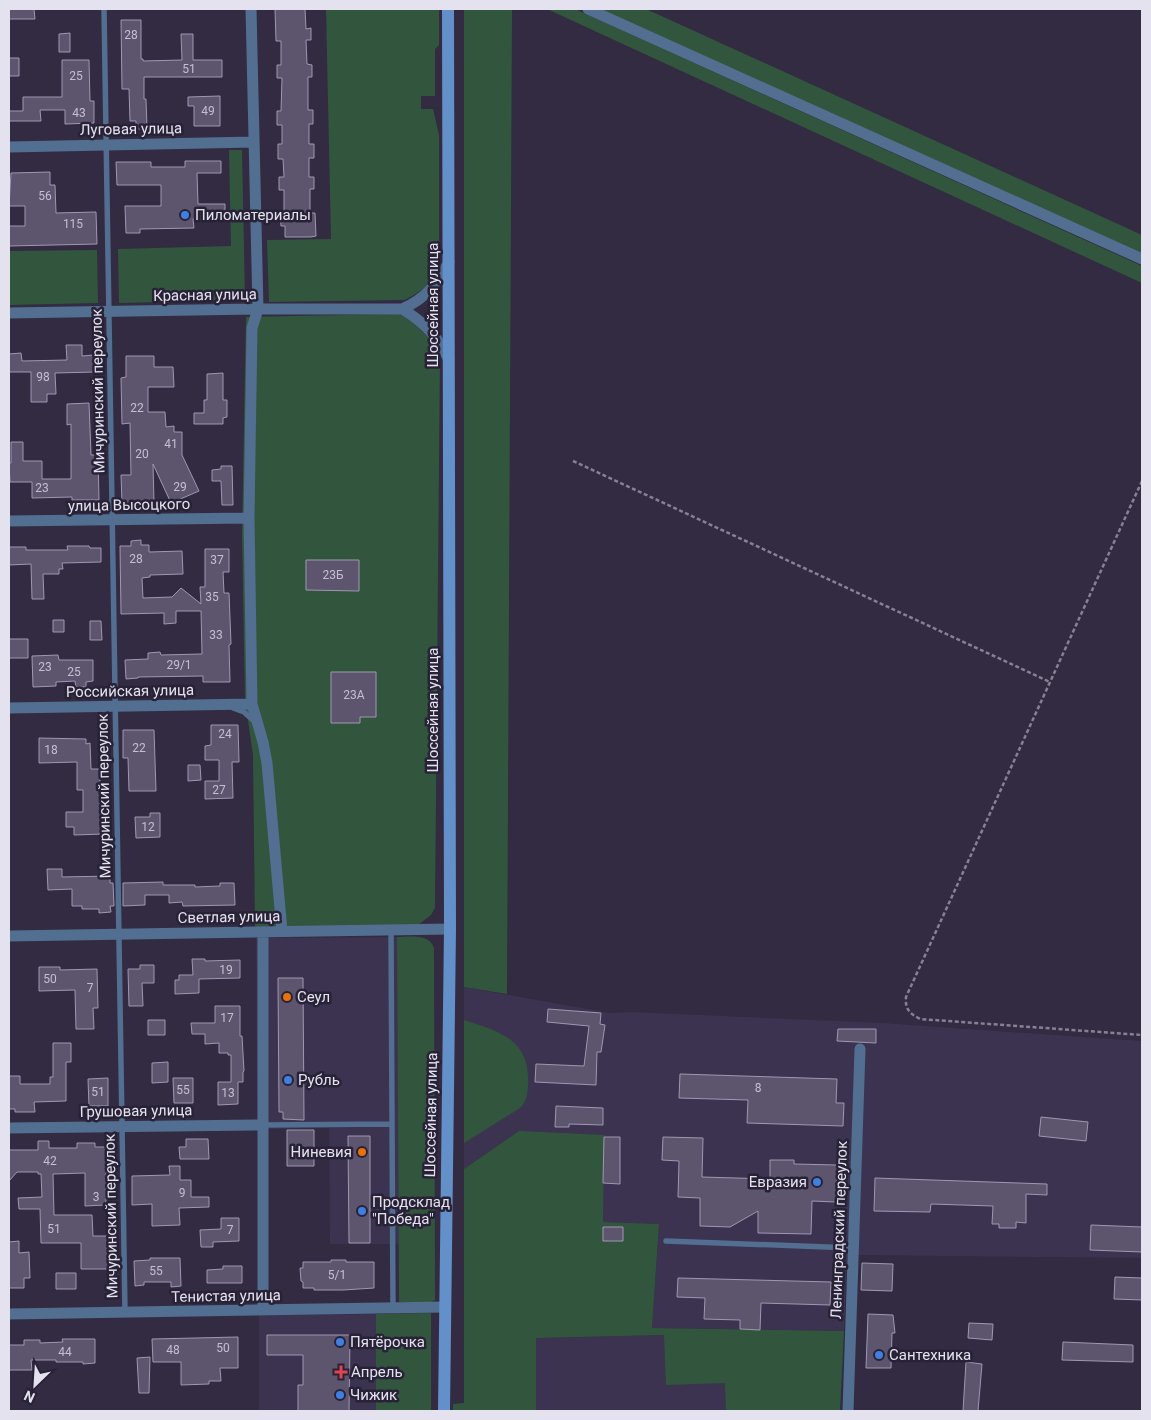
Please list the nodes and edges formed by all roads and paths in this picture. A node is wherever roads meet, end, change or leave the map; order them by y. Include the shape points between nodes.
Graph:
1 (104, 9) edge
2 (251, 9) edge
3 (448, 9) edge
4 (588, 9) edge
5 (254, 142) junction
6 (106, 145) junction
7 (9, 147) edge
8 (1142, 259) edge
9 (449, 262) junction
10 (258, 308) junction
11 (402, 309) junction
12 (108, 312) junction
13 (9, 314) edge
14 (449, 360) junction
15 (573, 461) dead end
16 (1142, 480) edge
17 (249, 518) junction
18 (113, 520) junction
19 (9, 522) edge
20 (1050, 682) junction
21 (252, 704) junction
22 (218, 705) junction
23 (115, 706) junction
24 (9, 708) edge
25 (258, 724) junction
26 (450, 929) junction
27 (391, 930) junction
28 (282, 931) junction
29 (263, 932) junction
30 (120, 934) junction
31 (9, 936) edge
32 (1142, 1035) edge
33 (860, 1049) dead end
34 (392, 1124) junction
35 (263, 1125) junction
36 (123, 1126) junction
37 (9, 1128) edge
38 (666, 1241) dead end
39 (853, 1248) junction
40 (445, 1307) junction
41 (393, 1308) junction
42 (263, 1310) junction
43 (125, 1312) junction
44 (9, 1314) edge
45 (444, 1411) edge
46 (848, 1411) edge

1 - 6 lane, Мичуринский переулок
2 - 5 street
3 - 9 main road, Шоссейная улица
4 - 8 street
5 - 6 street, Луговая улица
5 - 10 street
6 - 7 street, Луговая улица
6 - 12 lane, Мичуринский переулок
9 - 11 street via 430,290
9 - 14 main road, Шоссейная улица
10 - 11 street, Красная улица
10 - 12 street, Красная улица
10 - 17 street via 252,328
11 - 14 street via 434,334
12 - 13 street, Красная улица
12 - 18 lane, Мичуринский переулок
14 - 26 main road, Шоссейная улица
15 - 20 path
16 - 20 path
17 - 18 street, улица Высоцкого
17 - 21 street
18 - 19 street, улица Высоцкого
18 - 23 lane, Мичуринский переулок
20 - 32 path via 906,997 907,1010 920,1019
21 - 22 street, Российская улица
21 - 25 street
22 - 23 street, Российская улица
22 - 25 lane via 238,710
23 - 24 street, Российская улица
23 - 30 lane, Мичуринский переулок
25 - 28 street via 267,763
26 - 27 street, Светлая улица
26 - 40 main road, Шоссейная улица
27 - 28 street, Светлая улица
27 - 34 lane
28 - 29 street, Светлая улица
29 - 30 street, Светлая улица
29 - 35 street
30 - 31 street, Светлая улица
30 - 36 lane, Мичуринский переулок
33 - 39 street, Ленинградский переулок
34 - 35 lane
34 - 41 lane
35 - 36 street, Грушовая улица
35 - 42 street
36 - 37 street, Грушовая улица
36 - 43 lane, Мичуринский переулок
38 - 39 lane
39 - 46 street, Ленинградский переулок
40 - 41 street, Тенистая улица
40 - 45 main road, Шоссейная улица
41 - 42 street, Тенистая улица
42 - 43 street, Тенистая улица
43 - 44 street, Тенистая улица

